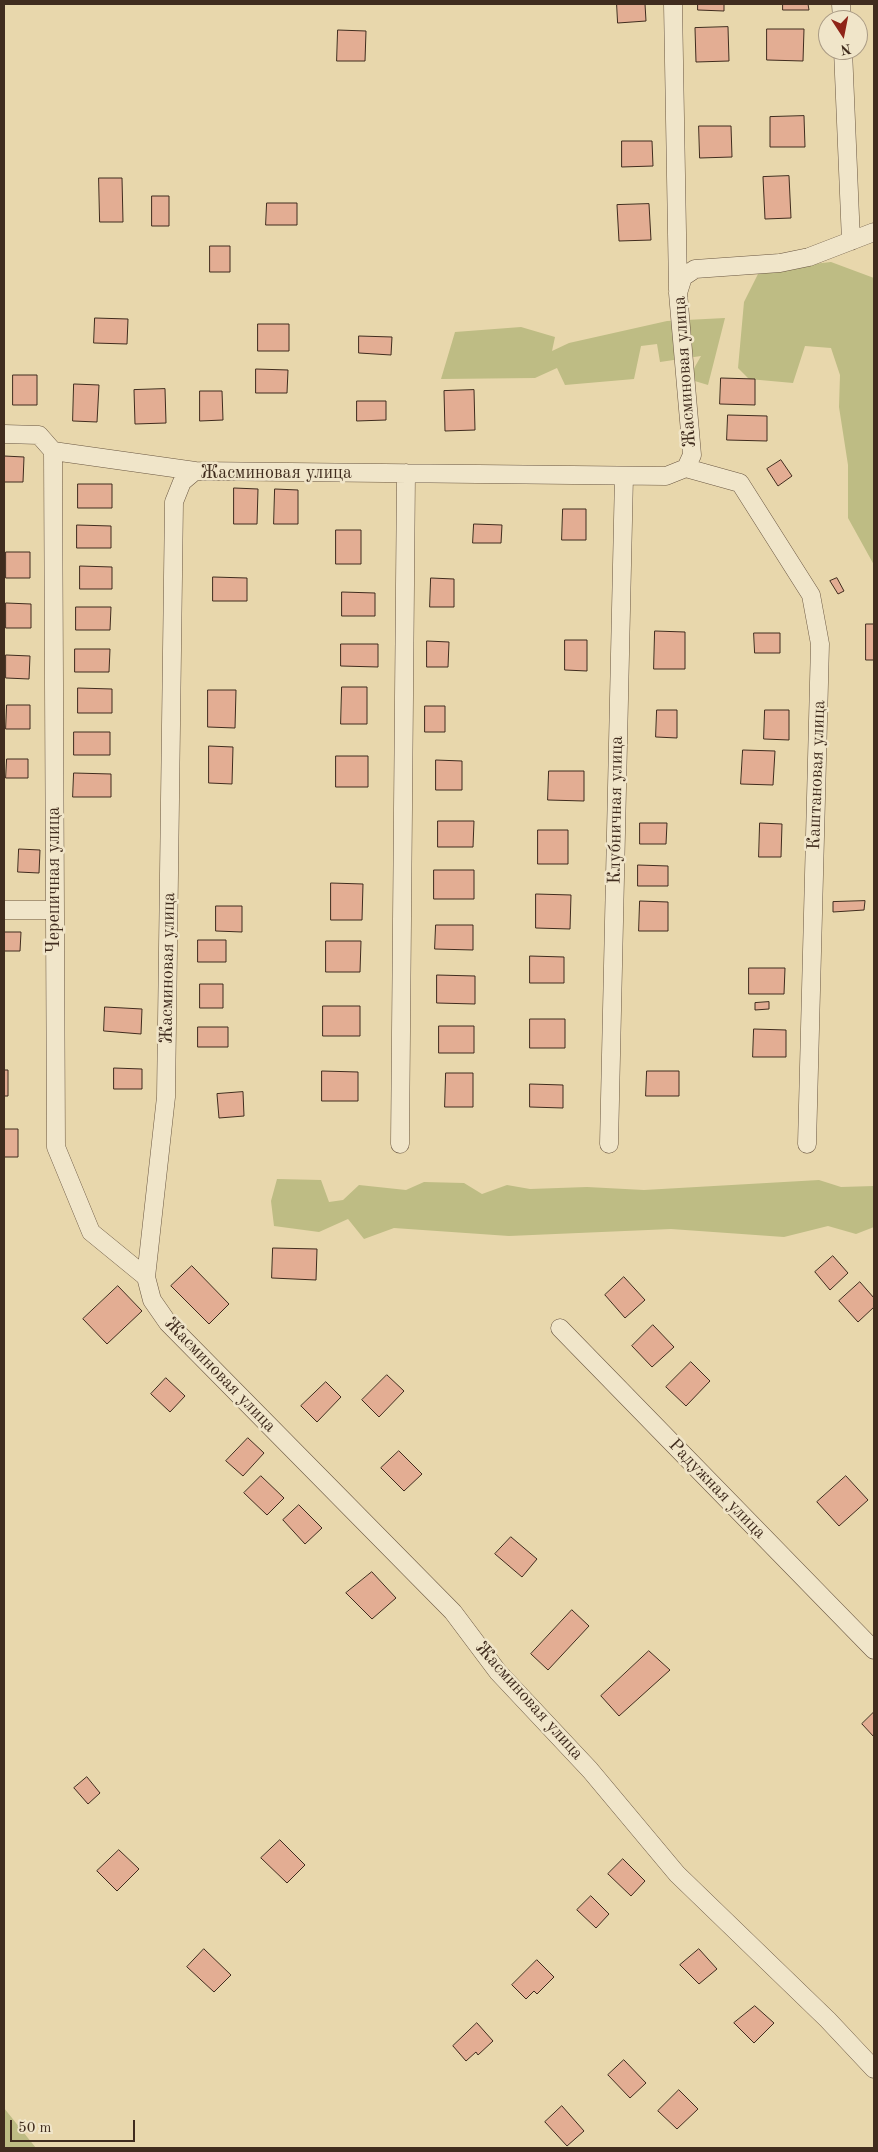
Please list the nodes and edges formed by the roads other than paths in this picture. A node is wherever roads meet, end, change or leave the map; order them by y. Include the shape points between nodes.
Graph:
1 (673, 4) edge
2 (843, 60) edge
3 (874, 232) edge
4 (851, 241) junction
5 (678, 293) junction
6 (4, 434) edge
7 (53, 451) junction
8 (686, 468) junction
9 (195, 470) junction
10 (406, 473) junction
11 (624, 476) junction
12 (4, 910) edge
13 (54, 910) junction
14 (400, 1144) dead end
15 (609, 1144) dead end
16 (807, 1144) dead end
17 (146, 1277) junction
18 (560, 1328) dead end
19 (874, 1650) edge
20 (874, 2069) edge

1 - 5 street
2 - 4 street
3 - 4 street, Жасминовая улица
4 - 5 street, Жасминовая улица via 809,257 780,263 695,269 683,276
5 - 8 street, Жасминовая улица via 692,455
6 - 7 street via 39,435
7 - 9 street
7 - 13 street, Черепичная улица
8 - 11 street, Жасминовая улица via 666,476
8 - 16 street, Каштановая улица via 740,483 811,595 820,644
9 - 10 street, Жасминовая улица
9 - 17 street, Жасминовая улица via 182,482 174,502 166,1098
10 - 11 street, Жасминовая улица
10 - 14 street
11 - 15 street, Клубничная улица
12 - 13 street
13 - 17 street, Черепичная улица via 56,1147 91,1232
17 - 20 street, Жасминовая улица via 152,1300 168,1323 454,1612 498,1672 590,1770 677,1874
18 - 19 street, Радужная улица

